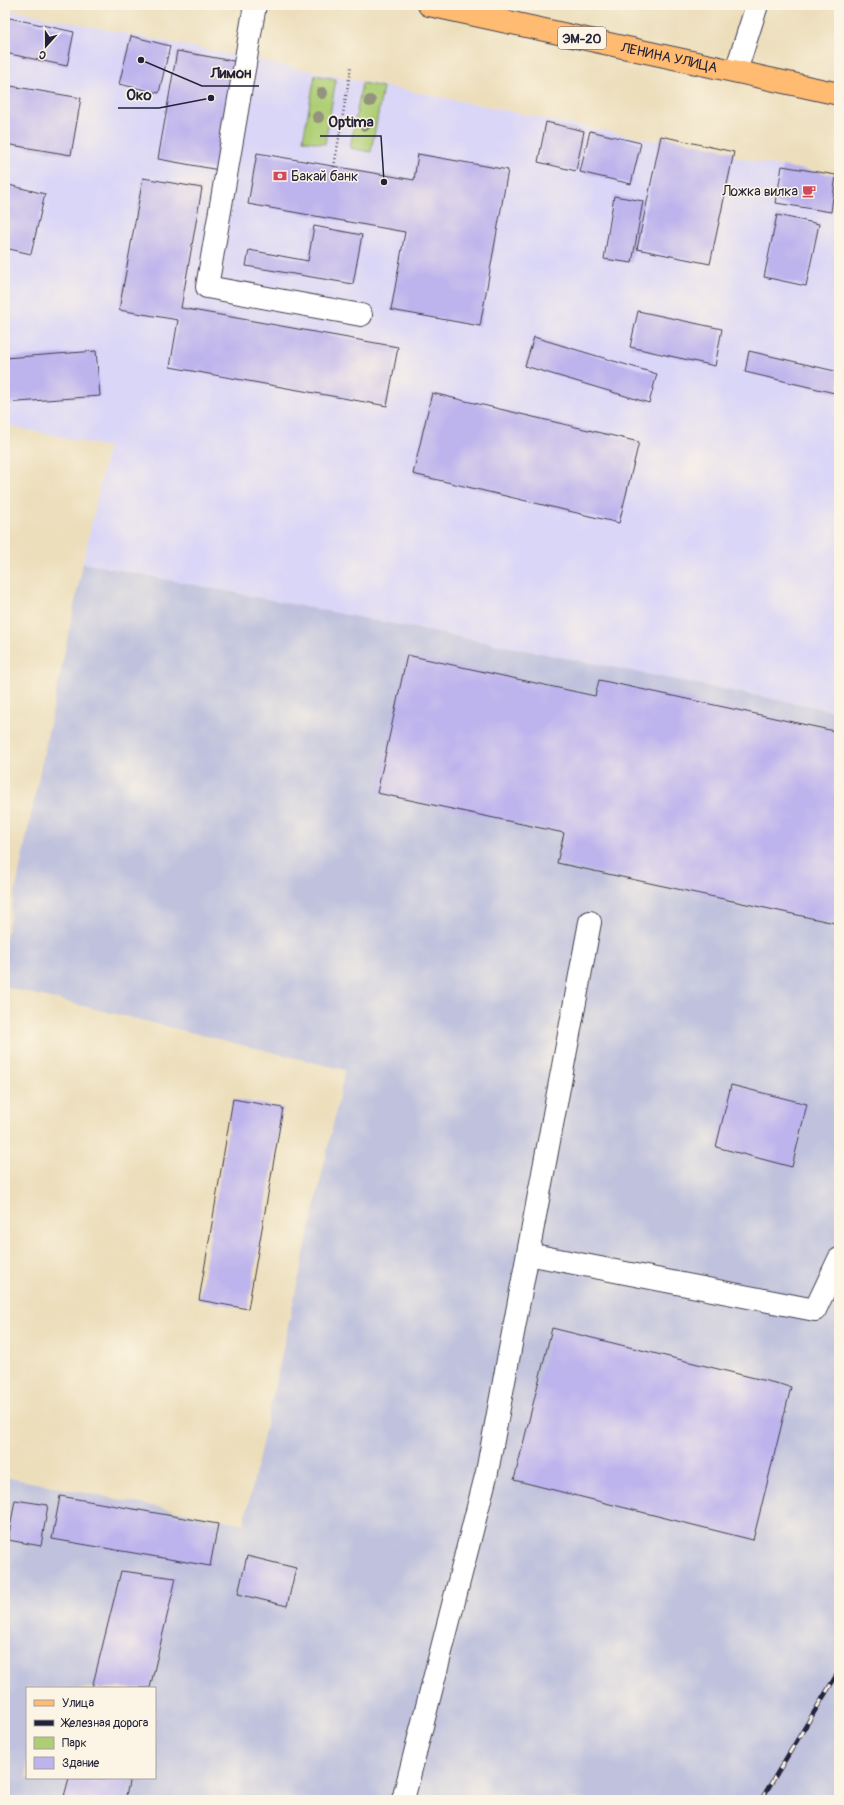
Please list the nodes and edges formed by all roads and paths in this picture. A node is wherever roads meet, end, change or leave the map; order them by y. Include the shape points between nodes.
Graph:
1 (255, 5) edge
2 (429, 5) edge
3 (757, 5) edge
4 (351, 67) dead end
5 (736, 71) junction
6 (839, 94) edge
7 (334, 167) dead end
8 (361, 315) dead end
9 (590, 922) dead end
10 (528, 1254) junction
11 (839, 1259) edge
12 (403, 1800) edge

1 - 8 street via 206,287
2 - 5 main road, ЛЕНИНА УЛИЦА / ЭМ-20
3 - 5 street
4 - 7 path
5 - 6 main road, ЛЕНИНА УЛИЦА / ЭМ-20
9 - 10 street
10 - 11 street via 814,1310
10 - 12 street via 487,1472

